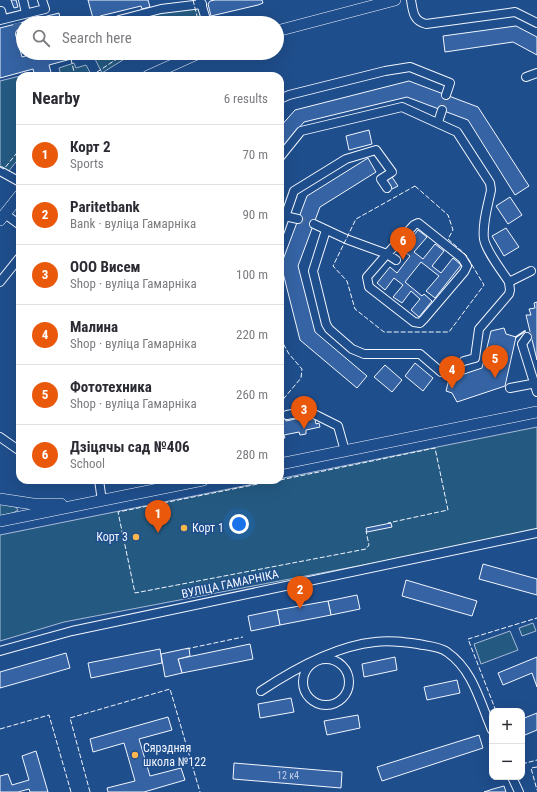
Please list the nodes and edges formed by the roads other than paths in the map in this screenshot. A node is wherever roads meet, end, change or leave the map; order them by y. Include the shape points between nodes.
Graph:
1 (23, 0) edge
2 (42, 0) edge
3 (395, 0) edge
4 (411, 0) edge
5 (201, 1) edge
6 (1, 11) edge
7 (26, 13) junction
8 (22, 16) edge
9 (128, 16) edge
10 (205, 16) edge
11 (1, 19) edge
12 (16, 20) edge
13 (537, 23) edge
14 (284, 29) edge
15 (183, 60) edge
16 (157, 72) edge
17 (537, 73) edge
18 (526, 77) dead end
19 (446, 95) tunnel mouth
20 (284, 97) edge
21 (442, 110) tunnel mouth
22 (438, 122) junction
23 (284, 152) edge
24 (0, 171) edge
25 (16, 180) edge
26 (387, 188) dead end
27 (16, 200) edge
28 (284, 214) edge
29 (284, 216) edge
30 (3, 217) edge
31 (298, 219) tunnel mouth
32 (16, 223) edge
33 (314, 224) tunnel mouth
34 (326, 230) junction
35 (387, 254) junction
36 (396, 260) dead end
37 (16, 262) edge
38 (531, 271) dead end
39 (0, 282) edge
40 (509, 282) junction
41 (527, 337) dead end
42 (464, 361) dead end
43 (442, 372) dead end
44 (536, 386) edge
45 (510, 388) dead end
46 (537, 412) edge
47 (287, 415) dead end
48 (0, 437) edge
49 (16, 449) edge
50 (345, 451) junction
51 (284, 463) edge
52 (100, 484) edge
53 (176, 484) edge
54 (0, 499) edge
55 (102, 501) junction
56 (90, 503) junction
57 (0, 521) edge
58 (537, 533) edge
59 (0, 651) edge
60 (316, 660) junction
61 (261, 691) dead end
62 (489, 723) edge
63 (513, 780) edge
64 (519, 792) edge

1 - 7 street
2 - 7 street via 45,9
3 - 14 main road
4 - 13 street via 417,21 426,24 515,12
5 - 9 street
5 - 10 street
6 - 11 street
7 - 8 street
11 - 12 street
15 - 16 main road
17 - 18 street
19 - 20 street via 450,83 410,67
21 - 22 street
22 - 23 street via 402,107 301,131
22 - 40 street via 457,132 490,183 484,240
24 - 25 street
26 - 28 street via 381,179 392,172 376,150 346,159 294,191
27 - 30 main road
29 - 31 street
30 - 32 street
33 - 34 street
34 - 35 street
34 - 43 street via 313,271 329,329 352,349 364,354 420,354
35 - 35 street via 367,277 369,287 414,322 424,319 467,266 462,258 418,223
35 - 36 street
37 - 39 street
38 - 40 street
40 - 42 street via 509,294 479,329 475,358
41 - 44 street via 522,344
44 - 45 street
46 - 50 main road
47 - 50 street via 308,411 338,426
48 - 49 street
50 - 51 main road
52 - 55 street
53 - 55 main road
54 - 56 main road via 33,504
55 - 56 main road
56 - 57 main road
58 - 59 street, ВУЛІЦА ГАМАРНІКА via 72,631
60 - 60 street via 303,678 306,692 310,698 323,705 337,702 348,692 350,678 347,671 337,661
60 - 61 street
60 - 62 street via 374,642 399,642 442,649 470,676
63 - 64 street

